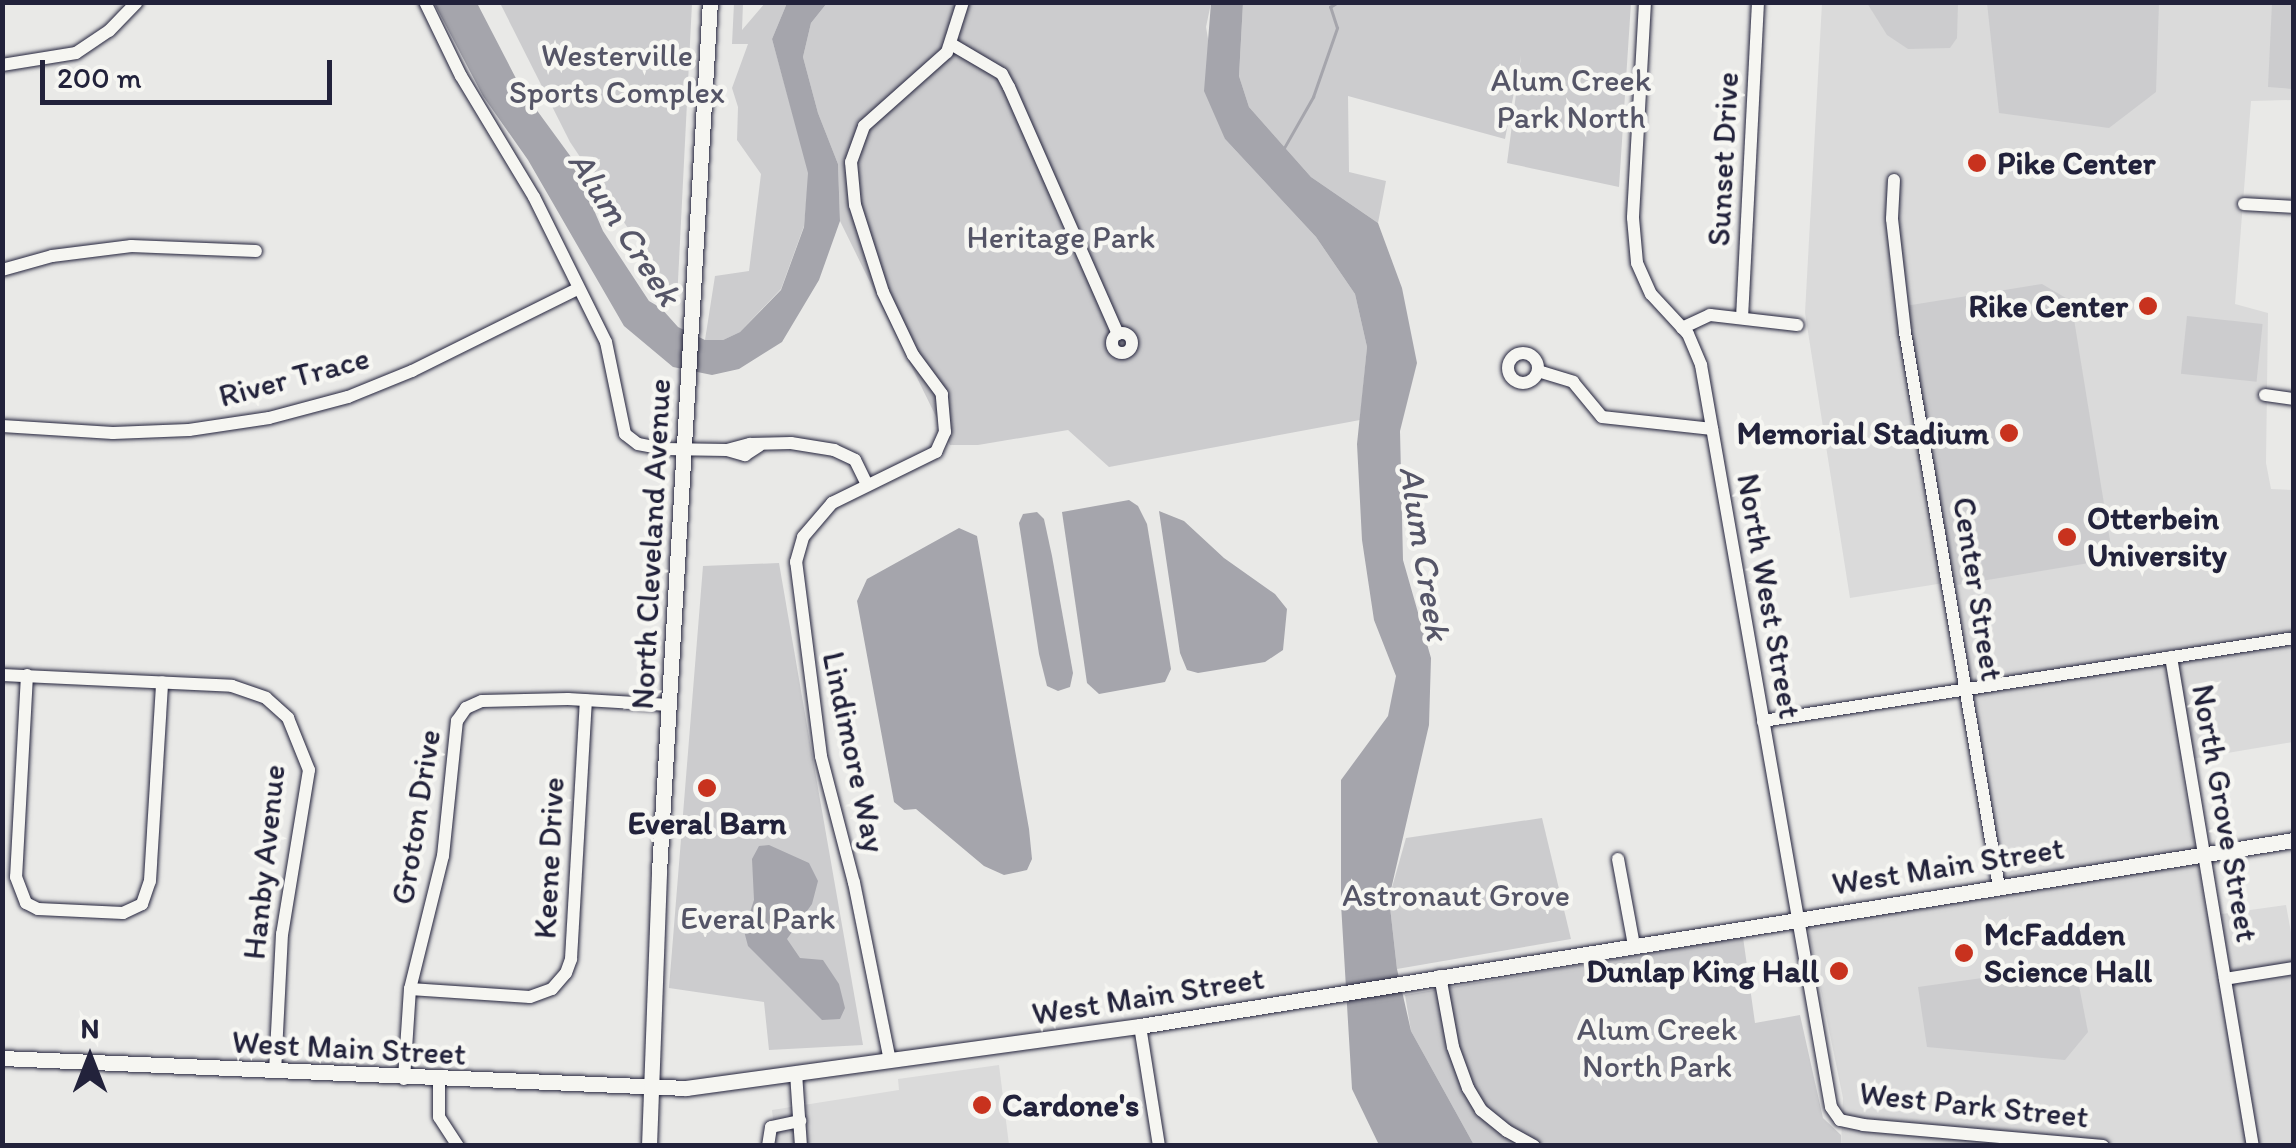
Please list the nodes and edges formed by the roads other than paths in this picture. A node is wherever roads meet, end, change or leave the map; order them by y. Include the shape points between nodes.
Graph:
1 (137, 2) edge
2 (424, 2) edge
3 (710, 2) edge
4 (963, 2) edge
5 (1645, 2) edge
6 (1758, 2) edge
7 (951, 44) junction
8 (2, 66) edge
9 (1894, 180) dead end
10 (2244, 204) dead end
11 (2294, 207) edge
12 (256, 251) dead end
13 (2, 270) edge
14 (579, 288) junction
15 (1742, 318) junction
16 (1797, 325) dead end
17 (1682, 328) junction
18 (1118, 334) dead end
19 (1538, 372) dead end
20 (2265, 395) dead end
21 (2294, 399) edge
22 (2, 426) edge
23 (1712, 428) junction
24 (684, 450) junction
25 (868, 485) junction
26 (2294, 638) edge
27 (2171, 657) junction
28 (2, 675) edge
29 (27, 675) junction
30 (162, 682) junction
31 (1966, 688) junction
32 (586, 700) junction
33 (669, 704) junction
34 (1763, 721) junction
35 (2294, 840) edge
36 (2204, 854) junction
37 (1618, 859) dead end
38 (2000, 886) junction
39 (1796, 918) junction
40 (1634, 945) junction
41 (2294, 968) edge
42 (1432, 978) junction
43 (2225, 979) junction
44 (410, 988) junction
45 (1140, 1026) junction
46 (2, 1058) edge
47 (890, 1061) junction
48 (275, 1072) junction
49 (796, 1073) junction
50 (404, 1078) junction
51 (440, 1080) junction
52 (650, 1089) junction
53 (1840, 1120) joint
54 (800, 1121) junction
55 (2062, 1144) edge
56 (458, 1146) edge
57 (648, 1146) edge
58 (768, 1146) edge
59 (801, 1146) edge
60 (1158, 1146) edge
61 (1534, 1146) edge
62 (2103, 1146) edge
63 (2253, 1146) edge

1 - 8 street via 76,53
2 - 14 street
3 - 24 main road, North Cleveland Avenue
4 - 7 street
5 - 17 street, North West Street via 1634,236 1646,284
6 - 15 street, Sunset Drive
7 - 18 street via 1002,74 1010,87
7 - 25 street, Lindimore Way via 864,126 851,162 854,205 883,292 912,355 942,394 946,417 936,452
9 - 31 street, Center Street via 1905,332
10 - 11 street
12 - 13 street via 131,246
14 - 22 street, River Trace via 412,372 269,418 189,430
14 - 24 street via 612,359 622,429 638,444
15 - 16 street
15 - 17 street via 1702,316
17 - 23 street, North West Street via 1701,365
19 - 23 street via 1573,382 1602,417
20 - 21 street
23 - 34 street, North West Street
24 - 25 street via 801,444 846,454
24 - 33 main road, North Cleveland Avenue
25 - 47 street, Lindimore Way via 832,503 813,522 796,562 796,588 821,756
26 - 27 street
27 - 31 street
27 - 36 street, North Grove Street
28 - 29 street, Hanby Avenue
29 - 30 street, Hanby Avenue
29 - 30 street via 18,891 38,909 134,911 147,895
30 - 48 street, Hanby Avenue via 248,690 280,708 299,738 308,770 282,934
31 - 34 street
31 - 38 street, Center Street
32 - 33 street, Groton Drive
32 - 44 street, Groton Drive via 482,701 457,721 443,856
32 - 44 street, Keene Drive via 566,973 552,989 530,997
33 - 52 main road, North Cleveland Avenue
34 - 39 street, North West Street
35 - 36 main road, West Main Street
36 - 38 main road, West Main Street
36 - 43 street, North Grove Street
37 - 40 street
38 - 39 main road, West Main Street
39 - 40 main road, West Main Street
39 - 53 street, North West Street via 1828,1095
40 - 42 main road, West Main Street
41 - 43 street
42 - 45 main road, West Main Street
42 - 61 street via 1468,1088 1506,1132
43 - 63 street, North Grove Street
44 - 50 street, Groton Drive
45 - 47 main road, West Main Street
45 - 60 street
46 - 48 main road, West Main Street
47 - 49 main road, West Main Street
48 - 50 main road, West Main Street
49 - 52 main road, West Main Street
49 - 54 street
50 - 51 main road, West Main Street
51 - 52 main road, West Main Street
51 - 56 street via 440,1118
52 - 57 main road, North Cleveland Avenue
53 - 55 street, West Park Street
54 - 58 street via 771,1127
54 - 59 street
55 - 62 street, West Park Street

